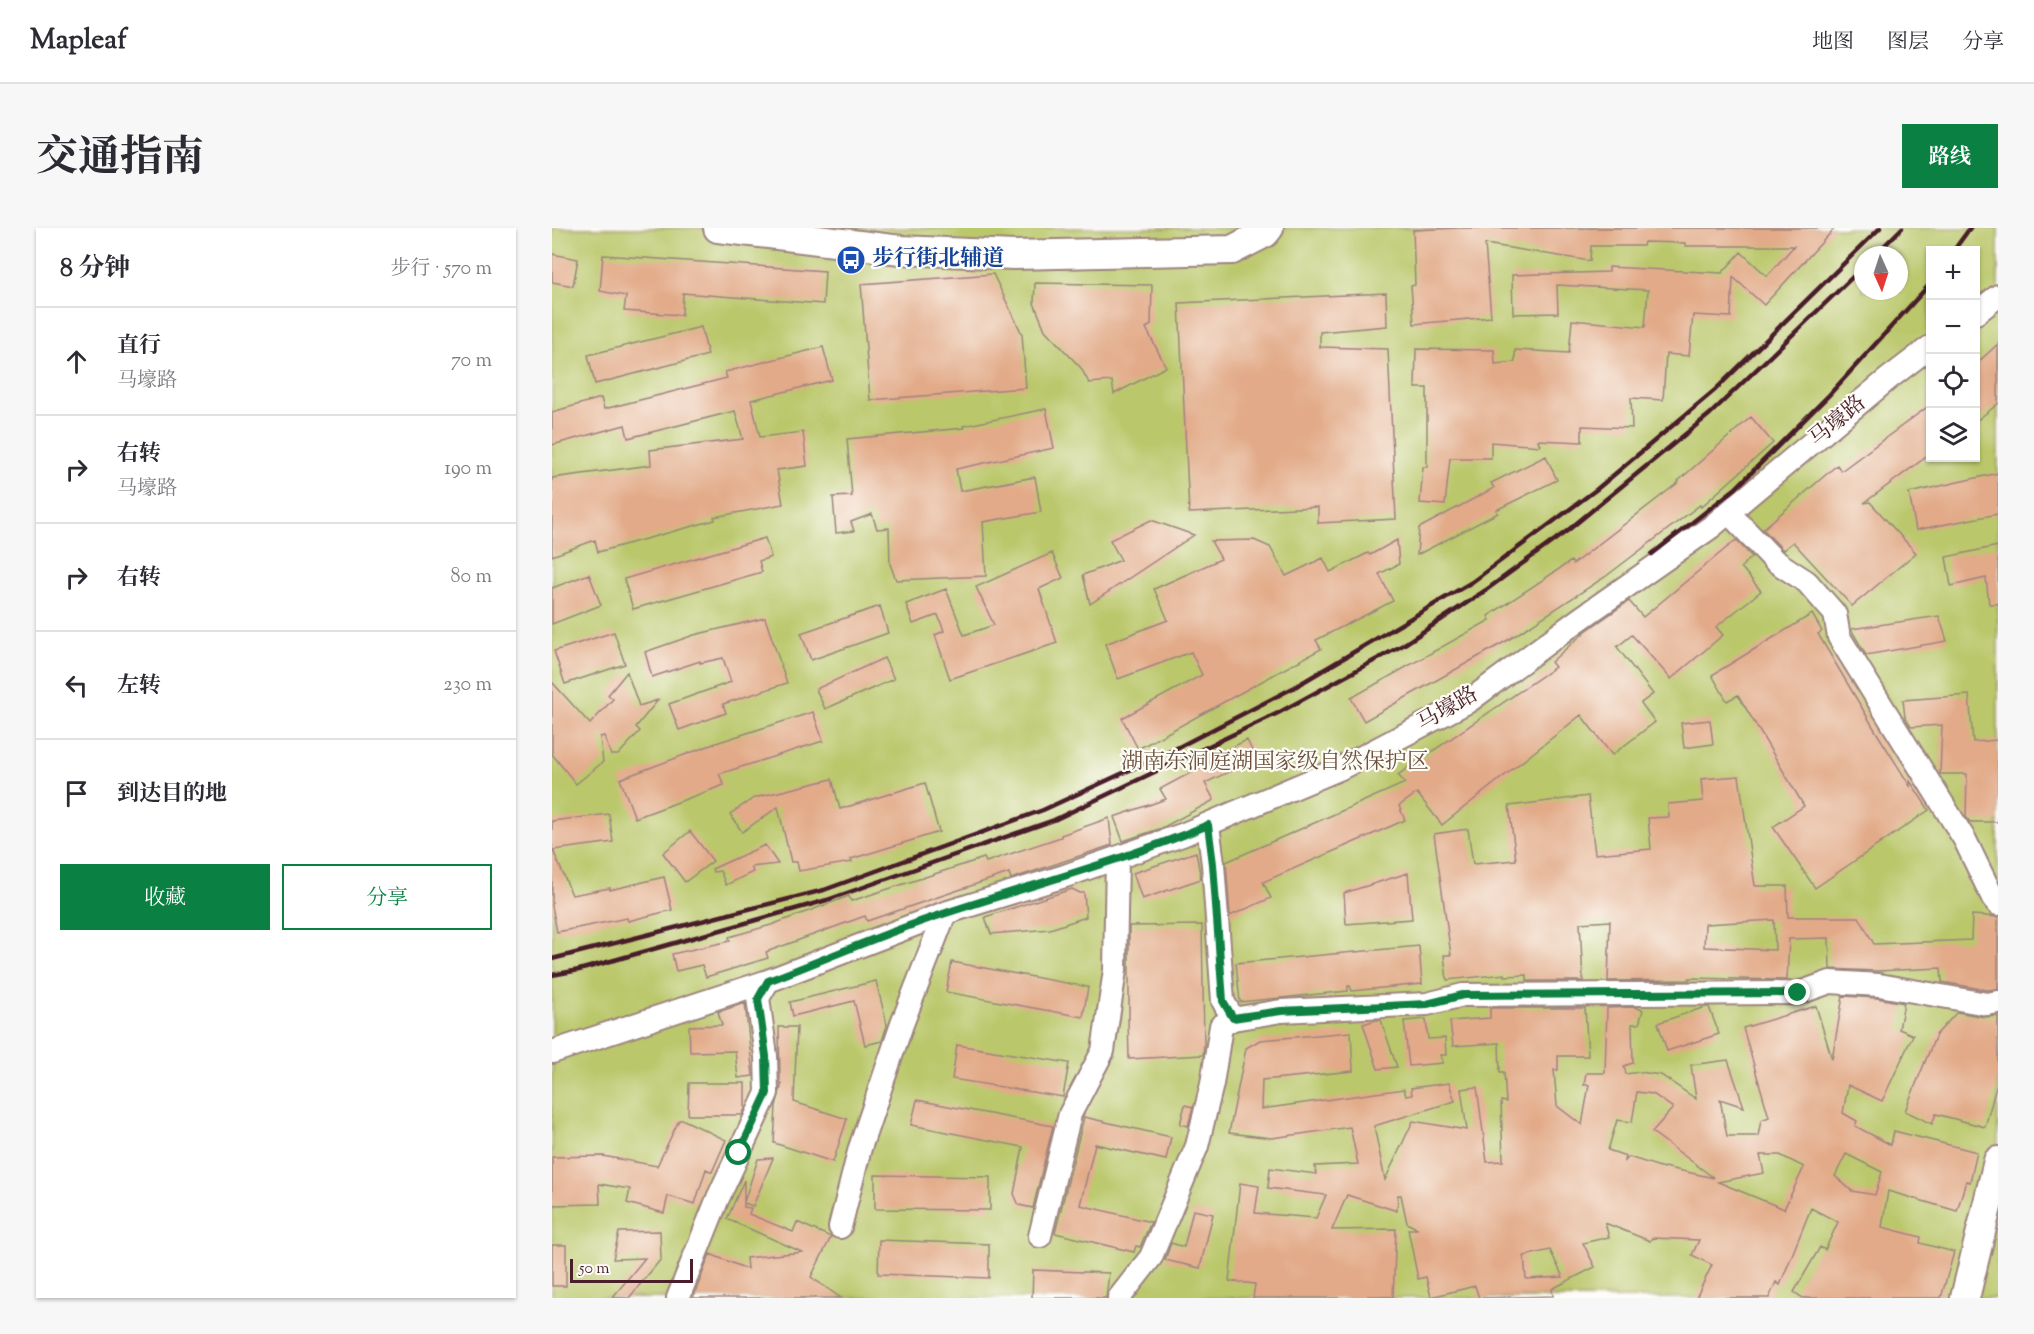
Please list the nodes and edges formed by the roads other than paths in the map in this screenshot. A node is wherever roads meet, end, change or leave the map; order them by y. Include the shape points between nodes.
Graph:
1 (718, 228) edge
2 (1269, 228) edge
3 (1998, 296) edge
4 (1980, 310) edge
5 (1926, 350) edge
6 (1729, 513) junction
7 (1208, 825) junction
8 (1117, 858) junction
9 (1998, 904) edge
10 (945, 913) junction
11 (768, 981) junction
12 (1998, 1002) edge
13 (1233, 1018) junction
14 (552, 1052) edge
15 (1998, 1161) edge
16 (840, 1227) dead end
17 (1040, 1236) dead end
18 (678, 1298) edge
19 (1119, 1298) edge
20 (1965, 1298) edge

1 - 2 main road via 901,250 1014,255 1232,250
3 - 4 street
5 - 6 street, 马壕路
6 - 7 street, 马壕路 via 1469,701 1341,768
6 - 9 street via 1775,561 1807,582 1835,614 1839,637 1965,840
7 - 8 street, 马壕路
7 - 13 street via 1223,1001
8 - 10 street, 马壕路
8 - 17 street via 1115,970 1103,1051 1070,1114
10 - 11 street, 马壕路
10 - 16 street via 860,1148
11 - 14 street, 马壕路
11 - 18 street via 758,999 767,1093 710,1216
12 - 13 street via 1987,1004 1879,985 1830,982 1798,993 1463,995 1427,1004 1281,1011
13 - 19 street via 1221,1026 1197,1146 1151,1257
15 - 20 main road

